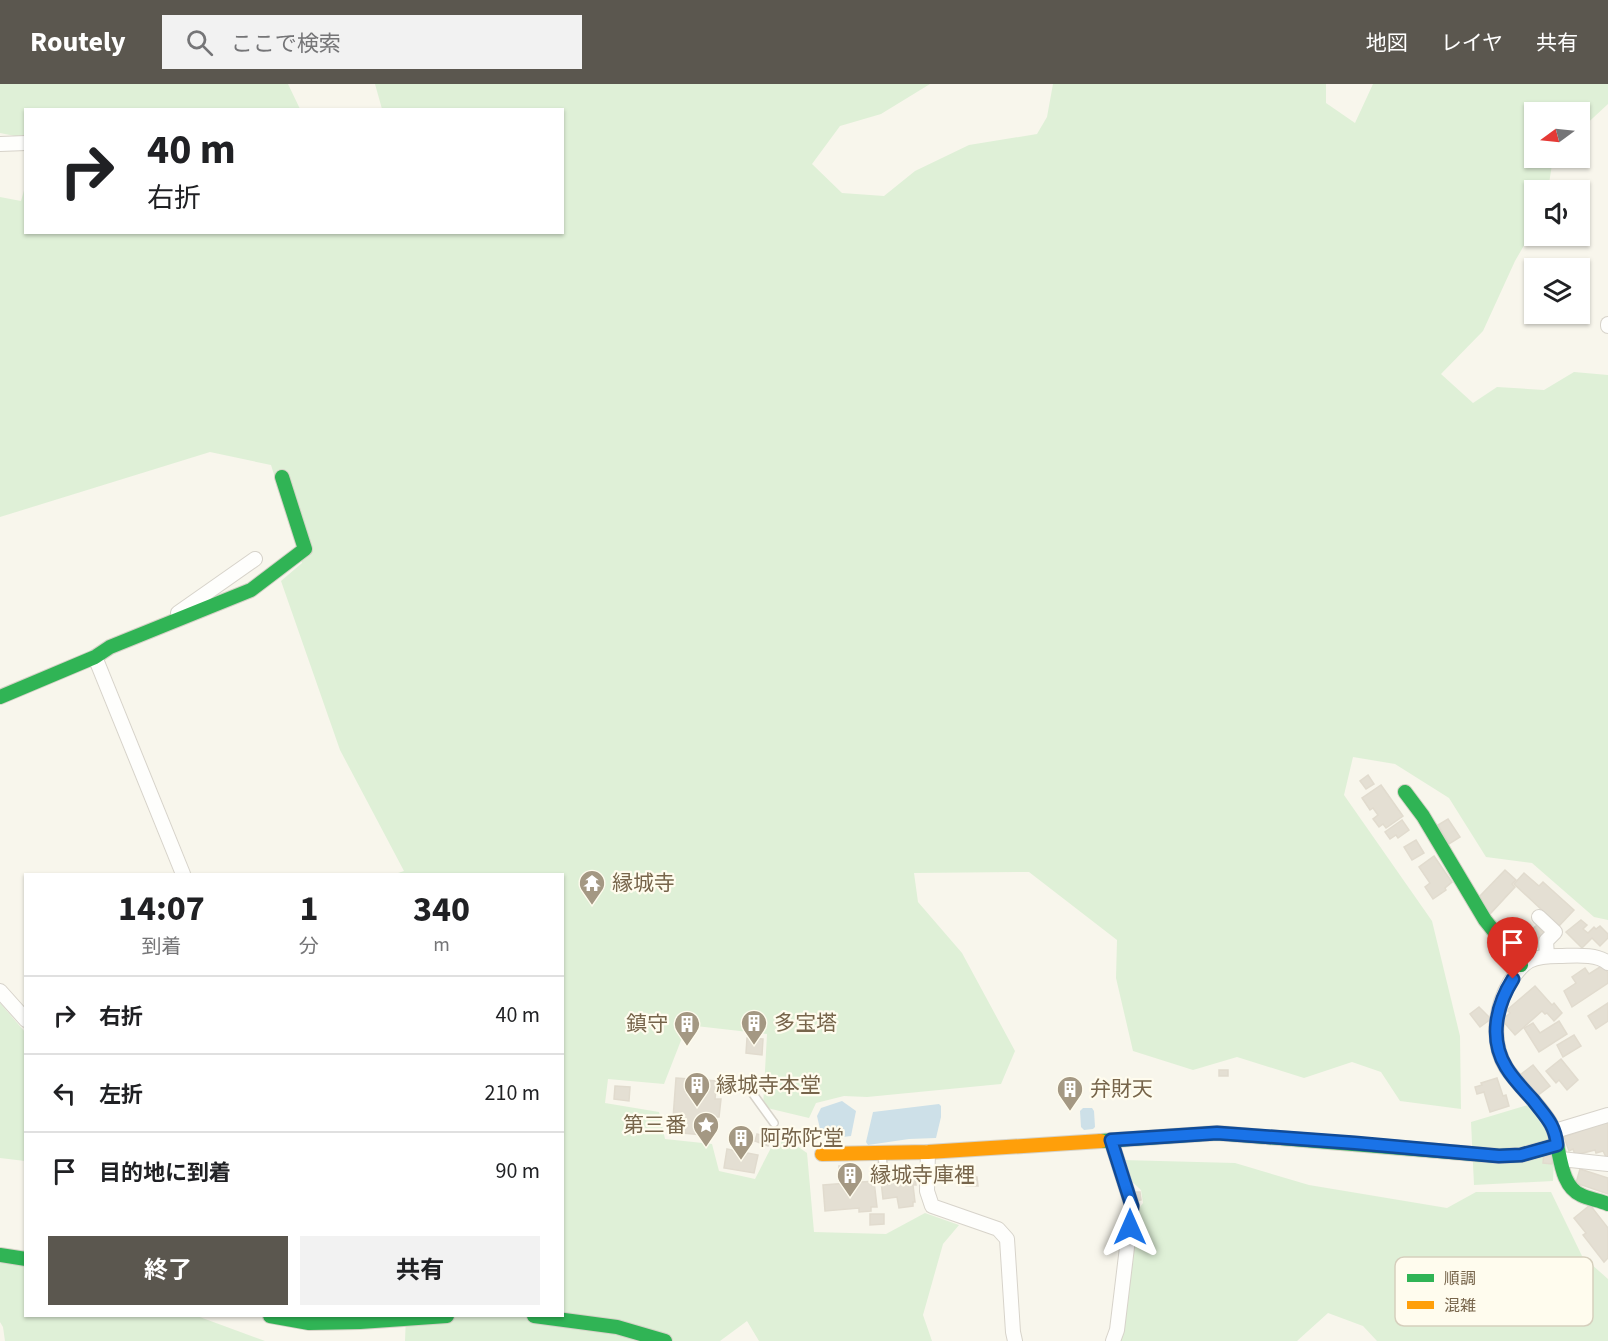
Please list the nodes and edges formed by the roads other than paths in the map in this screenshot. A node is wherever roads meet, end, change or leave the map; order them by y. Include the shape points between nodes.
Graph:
1 (24, 143) edge
2 (0, 144) edge
3 (282, 477) dead end
4 (255, 559) dead end
5 (177, 621) junction
6 (95, 657) junction
7 (0, 697) edge
8 (1405, 792) dead end
9 (183, 873) edge
10 (1539, 916) dead end
11 (1546, 956) junction
12 (1608, 963) edge
13 (1521, 965) junction
14 (0, 991) edge
15 (24, 1018) edge
16 (753, 1094) dead end
17 (1608, 1115) edge
18 (774, 1123) dead end
19 (1556, 1138) junction
20 (1111, 1140) junction
21 (928, 1152) junction
22 (822, 1154) dead end
23 (882, 1154) junction
24 (1561, 1159) junction
25 (1608, 1164) edge
26 (884, 1176) dead end
27 (1608, 1204) edge
28 (0, 1255) edge
29 (24, 1259) edge
30 (276, 1317) edge
31 (432, 1317) edge
32 (541, 1317) edge
33 (665, 1341) edge
34 (1016, 1341) edge
35 (1113, 1341) edge

1 - 2 street
3 - 5 street via 305,549 251,590
4 - 5 street via 177,614
5 - 6 street via 110,647
6 - 7 street
6 - 9 street
8 - 13 street via 1485,920
10 - 11 street via 1555,932 1546,941
11 - 12 street via 1586,956
11 - 13 street
13 - 19 street via 1504,992 1496,1036 1507,1068
14 - 15 street
16 - 18 lane
17 - 19 street
19 - 20 street via 1521,1155 1499,1156 1217,1133
19 - 24 street
20 - 21 street
20 - 35 street via 1132,1206
21 - 23 street
21 - 34 street via 927,1191 932,1206 998,1229 1007,1239
22 - 23 street
23 - 26 lane
24 - 25 street
24 - 27 street via 1571,1188
28 - 29 street
30 - 31 street via 309,1323
32 - 33 street via 608,1326

